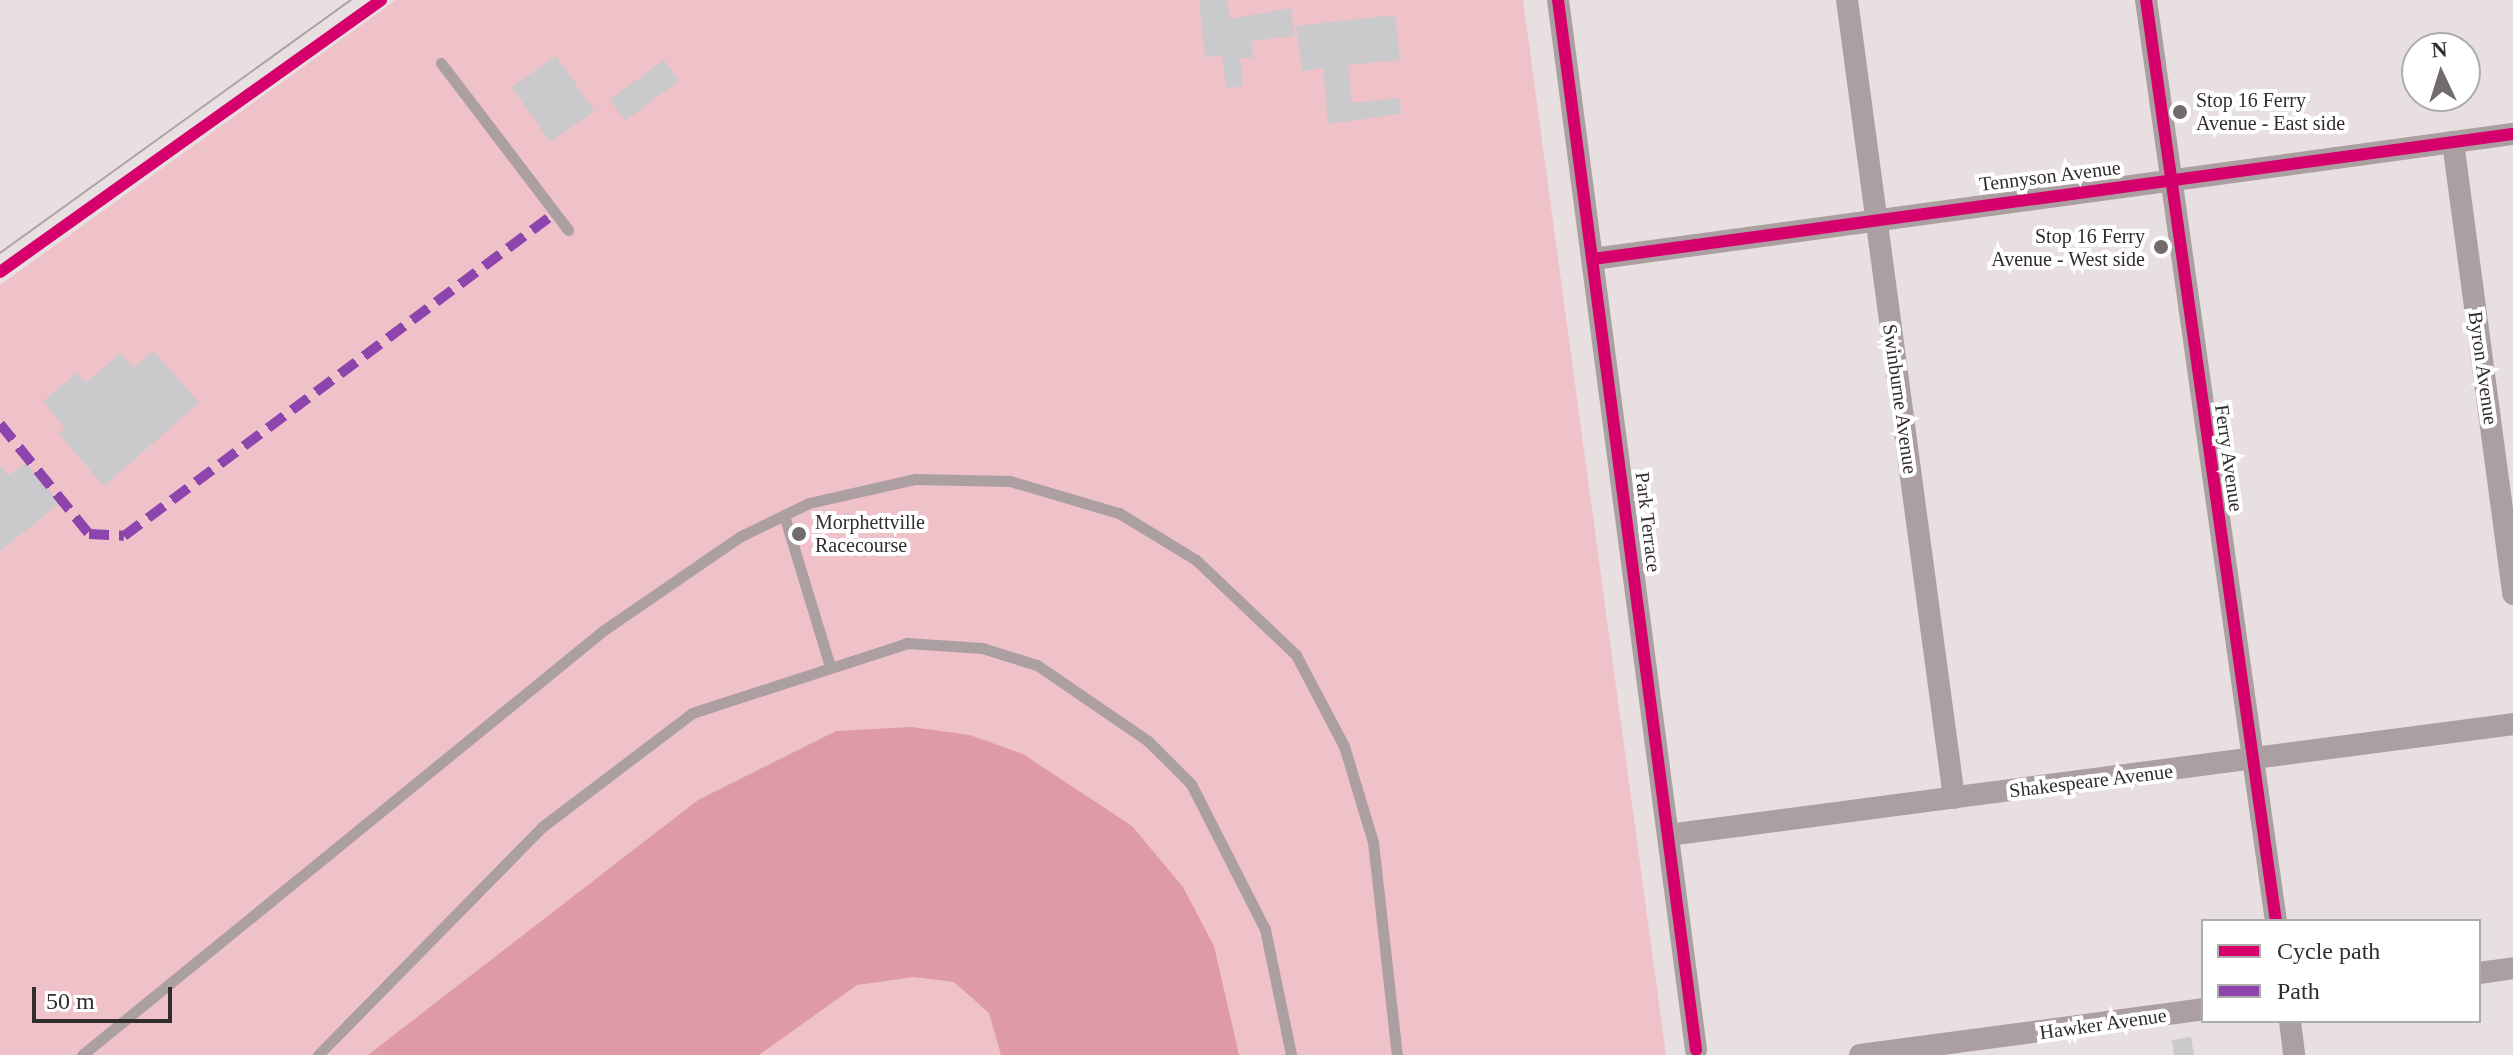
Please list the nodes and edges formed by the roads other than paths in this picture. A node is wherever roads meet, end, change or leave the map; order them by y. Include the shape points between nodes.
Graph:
1 (1558, 0) edge
2 (1847, 0) edge
3 (2146, 0) edge
4 (441, 63) dead end
5 (2513, 134) edge
6 (2453, 142) junction
7 (2169, 180) junction
8 (1876, 219) junction
9 (568, 230) dead end
10 (1593, 259) junction
11 (784, 515) junction
12 (2513, 594) edge
13 (829, 663) junction
14 (2513, 724) edge
15 (2252, 760) junction
16 (1954, 798) junction
17 (1668, 835) junction
18 (2276, 919) edge
19 (2513, 968) edge
20 (2481, 973) edge
21 (2201, 1009) edge
22 (2290, 1023) edge
23 (1698, 1053) edge
24 (82, 1055) edge
25 (318, 1055) edge
26 (1291, 1055) edge
27 (1397, 1055) edge
28 (1860, 1055) edge
29 (2294, 1055) edge

1 - 10 street, Park Terrace
2 - 8 street, Swinburne Avenue
3 - 7 street, Ferry Avenue
4 - 9 lane
5 - 6 street, Tennyson Avenue
6 - 7 street, Tennyson Avenue
6 - 12 street, Byron Avenue
7 - 8 street, Tennyson Avenue
7 - 15 street, Ferry Avenue
8 - 10 street, Tennyson Avenue
8 - 16 street, Swinburne Avenue
10 - 17 street, Park Terrace
11 - 13 lane
11 - 24 lane via 604,630
11 - 27 lane via 915,479 1010,481 1119,513 1248,602 1296,655 1344,746 1373,842
13 - 25 lane via 692,713 609,771 542,827
13 - 26 lane via 907,643 982,648 1037,665 1148,741 1191,784 1225,840 1265,929
14 - 15 street, Shakespeare Avenue
15 - 16 street, Shakespeare Avenue
15 - 18 street, Ferry Avenue
16 - 17 street, Shakespeare Avenue
17 - 23 street, Park Terrace
19 - 20 street
21 - 28 street, Hawker Avenue
22 - 29 street

